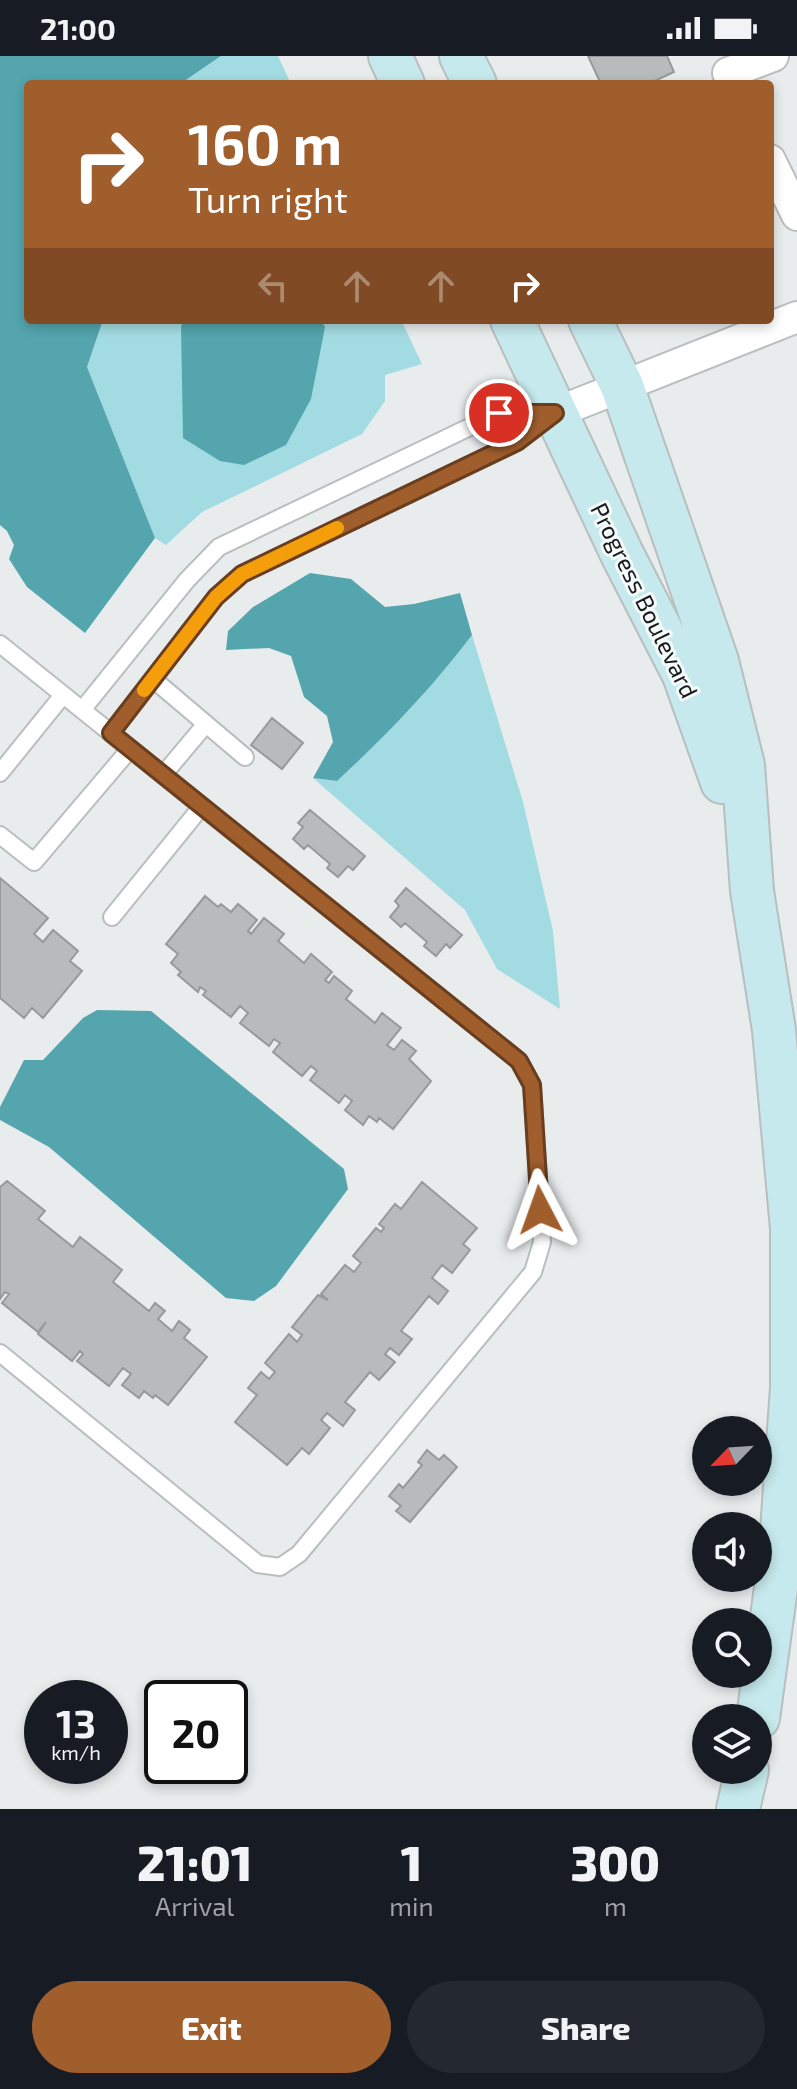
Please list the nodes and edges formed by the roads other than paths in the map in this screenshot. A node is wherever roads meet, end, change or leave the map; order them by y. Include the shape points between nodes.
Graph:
1 (390, 56) edge
2 (461, 56) edge
3 (773, 56) edge
4 (727, 71) edge
5 (401, 80) edge
6 (473, 80) edge
7 (774, 168) edge
8 (797, 215) edge
9 (797, 317) edge
10 (514, 324) edge
11 (592, 324) edge
12 (622, 386) junction
13 (555, 413) junction
14 (0, 644) edge
15 (153, 679) junction
16 (63, 695) junction
17 (82, 710) junction
18 (205, 725) junction
19 (111, 733) junction
20 (130, 749) junction
21 (245, 757) dead end
22 (0, 773) edge
23 (163, 775) junction
24 (202, 806) junction
25 (0, 835) edge
26 (752, 891) junction
27 (112, 917) dead end
28 (0, 1353) edge
29 (760, 1704) edge
30 (744, 1784) edge
31 (738, 1809) edge

1 - 5 main road
2 - 6 main road
3 - 4 street
7 - 8 street
9 - 12 street
10 - 13 main road, Progress Boulevard
11 - 12 main road, Progress Boulevard
12 - 13 street
12 - 26 main road, Progress Boulevard via 717,661 743,765
13 - 15 lane via 517,442 242,574 216,597
13 - 17 lane via 499,413 219,547
13 - 26 main road, Progress Boulevard via 684,675 718,767
14 - 16 lane
15 - 18 lane
15 - 19 lane
16 - 17 lane
16 - 22 lane
17 - 19 lane
18 - 21 lane
18 - 23 lane
19 - 20 lane
20 - 23 lane
20 - 25 lane via 34,862
23 - 24 lane
24 - 27 lane
24 - 28 lane via 519,1061 532,1085 542,1242 533,1272 299,1554 280,1567 258,1564
26 - 29 main road, Progress Boulevard via 774,1030 792,1229 792,1387 782,1544
30 - 31 main road

